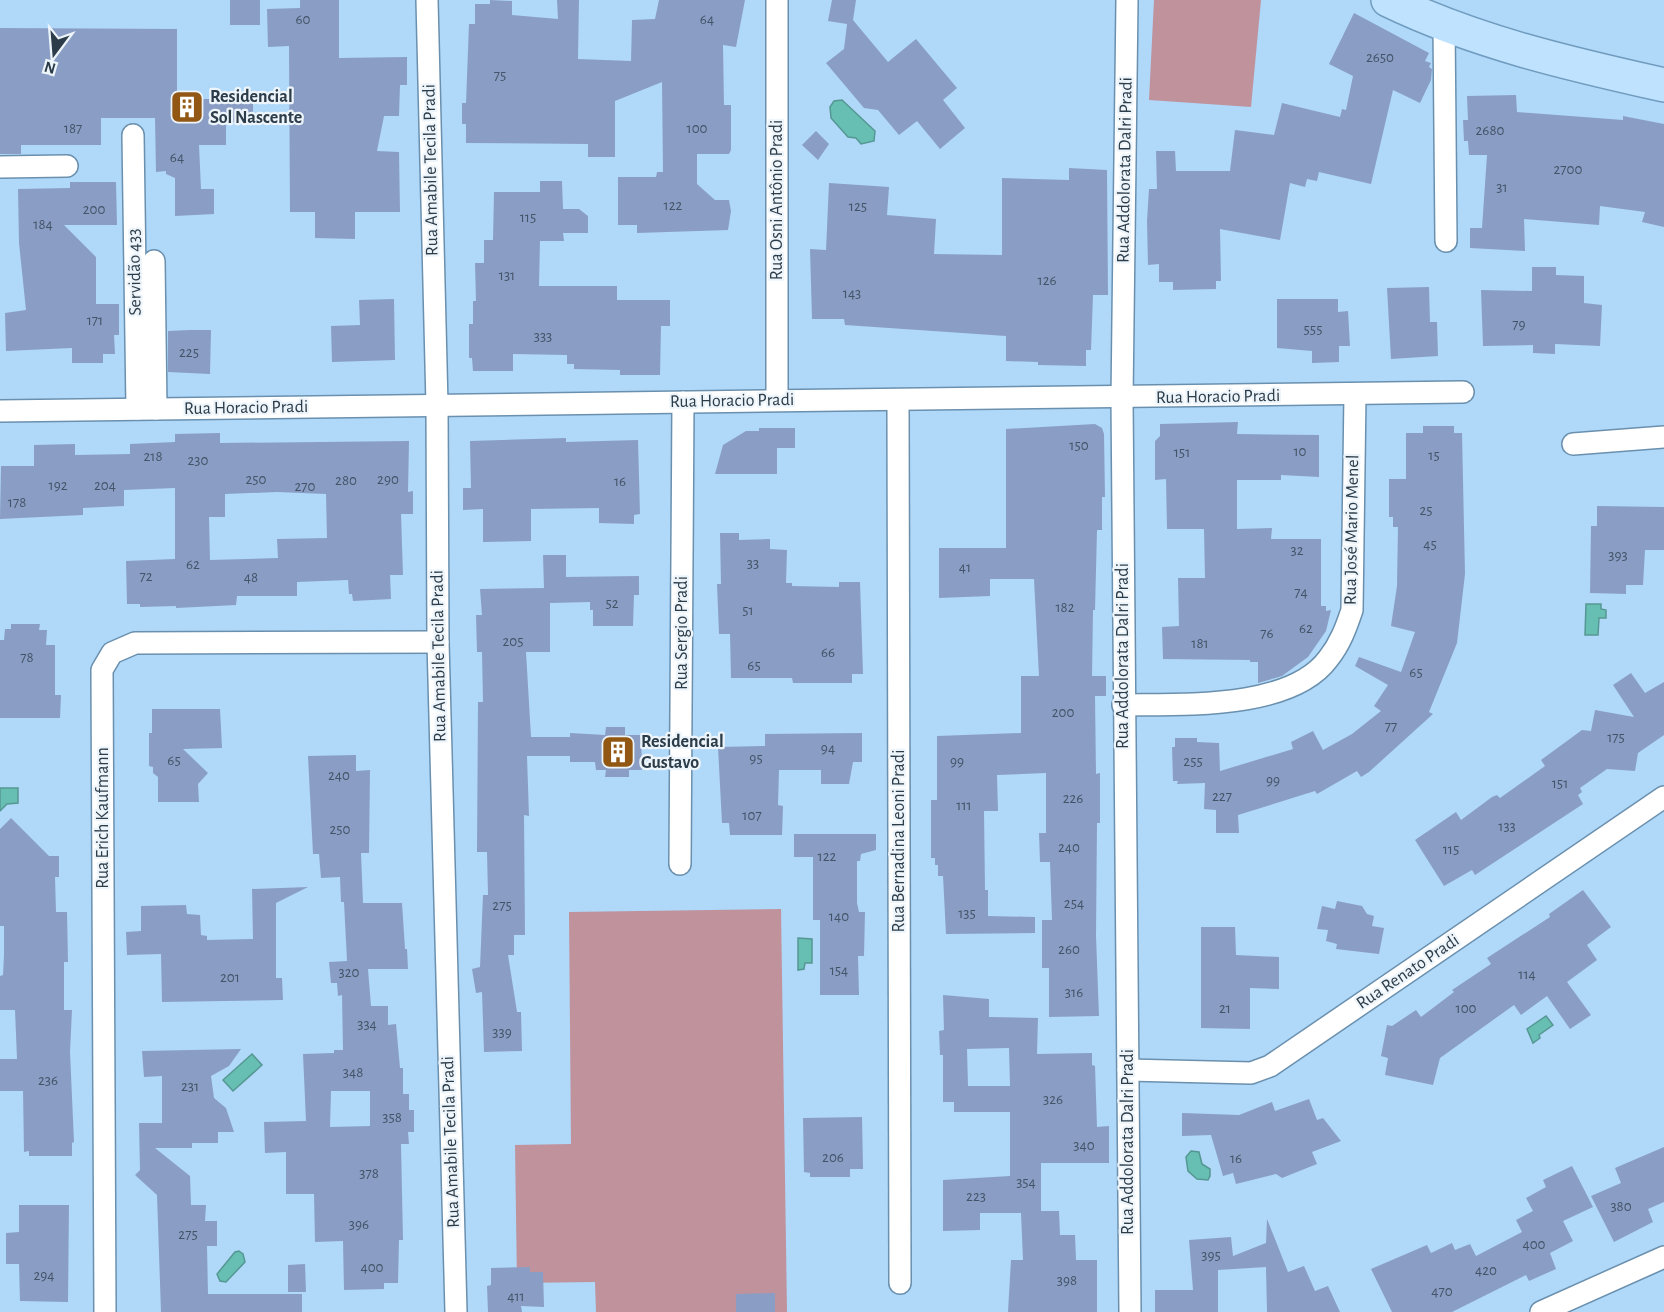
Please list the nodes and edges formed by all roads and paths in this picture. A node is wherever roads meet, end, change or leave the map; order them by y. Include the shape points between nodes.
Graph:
1 (427, 0) edge
2 (777, 0) edge
3 (1127, 0) edge
4 (1388, 0) edge
5 (1444, 24) junction
6 (1664, 85) edge
7 (133, 135) dead end
8 (67, 166) dead end
9 (0, 167) edge
10 (1446, 241) dead end
11 (154, 261) dead end
12 (1463, 392) dead end
13 (1355, 394) junction
14 (1122, 399) junction
15 (777, 400) junction
16 (898, 400) junction
17 (683, 402) junction
18 (437, 405) junction
19 (147, 409) junction
20 (0, 411) edge
21 (1664, 437) edge
22 (1573, 444) dead end
23 (438, 642) junction
24 (1123, 705) junction
25 (1664, 796) edge
26 (680, 864) dead end
27 (1128, 1070) junction
28 (1664, 1257) edge
29 (900, 1283) dead end
30 (105, 1312) edge
31 (456, 1312) edge
32 (1130, 1312) edge
33 (1541, 1312) edge

1 - 18 street, Rua Amabile Tecila Pradi
2 - 15 street, Rua Osni Antônio Pradi
3 - 14 street, Rua Addolorata Dalri Pradi
4 - 5 main road
5 - 6 main road via 1540,57
5 - 10 street
7 - 19 street, Servidão 433
8 - 9 street
11 - 19 street
12 - 13 street, Rua Horacio Pradi
13 - 14 street, Rua Horacio Pradi
13 - 24 street, Rua José Mario Menel via 1352,609 1345,633 1327,661 1304,680 1265,696 1222,703
14 - 16 street, Rua Horacio Pradi
14 - 24 street, Rua Addolorata Dalri Pradi
15 - 16 street, Rua Horacio Pradi
15 - 17 street, Rua Horacio Pradi
16 - 29 street, Rua Bernadina Leoni Pradi
17 - 18 street, Rua Horacio Pradi
17 - 26 street, Rua Sergio Pradi
18 - 19 street, Rua Horacio Pradi
18 - 23 street, Rua Amabile Tecila Pradi
19 - 20 street, Rua Horacio Pradi
21 - 22 street
23 - 30 street, Rua Erich Kaufmann via 135,644 112,653 102,670
23 - 31 street, Rua Amabile Tecila Pradi
24 - 27 street, Rua Addolorata Dalri Pradi
25 - 27 street, Rua Renato Pradi via 1270,1066 1251,1073
27 - 32 street, Rua Addolorata Dalri Pradi
28 - 33 street

